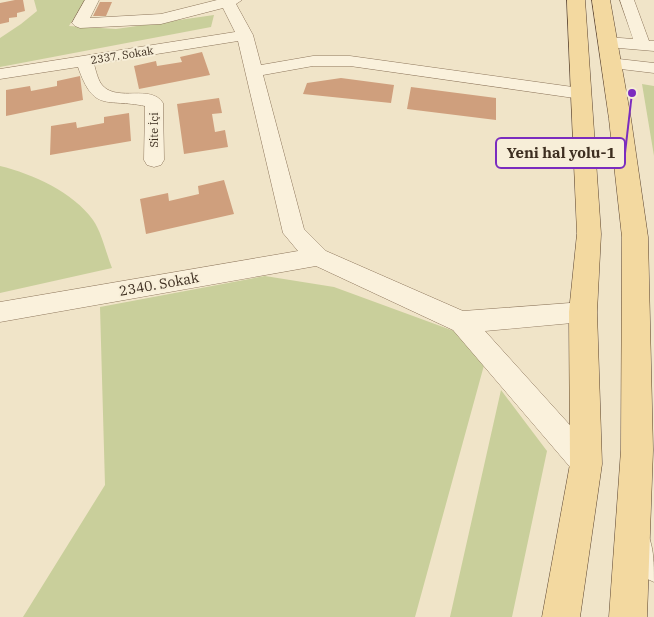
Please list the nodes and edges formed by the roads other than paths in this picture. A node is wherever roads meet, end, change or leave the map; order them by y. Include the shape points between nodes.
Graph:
1 (92, 0) edge
2 (576, 0) edge
3 (601, 0) edge
4 (627, 0) edge
5 (230, 1) edge
6 (244, 35) junction
7 (648, 45) edge
8 (608, 52) junction
9 (84, 61) junction
10 (654, 68) edge
11 (254, 71) junction
12 (0, 74) edge
13 (581, 93) junction
14 (154, 160) dead end
15 (318, 257) junction
16 (0, 312) edge
17 (583, 312) junction
18 (462, 322) junction
19 (645, 347) edge
20 (586, 464) junction
21 (633, 534) junction
22 (654, 566) edge
23 (561, 617) edge
24 (628, 617) edge

1 - 5 street via 80,22 161,19
2 - 13 main road
3 - 8 main road
4 - 7 street
5 - 6 street
6 - 9 street, 2337. Sokak
6 - 11 street
7 - 8 street
8 - 10 street
8 - 19 main road via 635,237
9 - 12 street, 2337. Sokak
9 - 14 street, Site İçi via 97,90 111,98 147,99 154,103
11 - 13 street via 313,62 350,61
11 - 15 street via 294,232
13 - 17 main road via 589,234
15 - 16 street, 2340. Sokak
15 - 18 street
17 - 18 street
17 - 20 main road
18 - 20 street
19 - 21 main road
20 - 23 main road
21 - 22 street
21 - 24 main road

